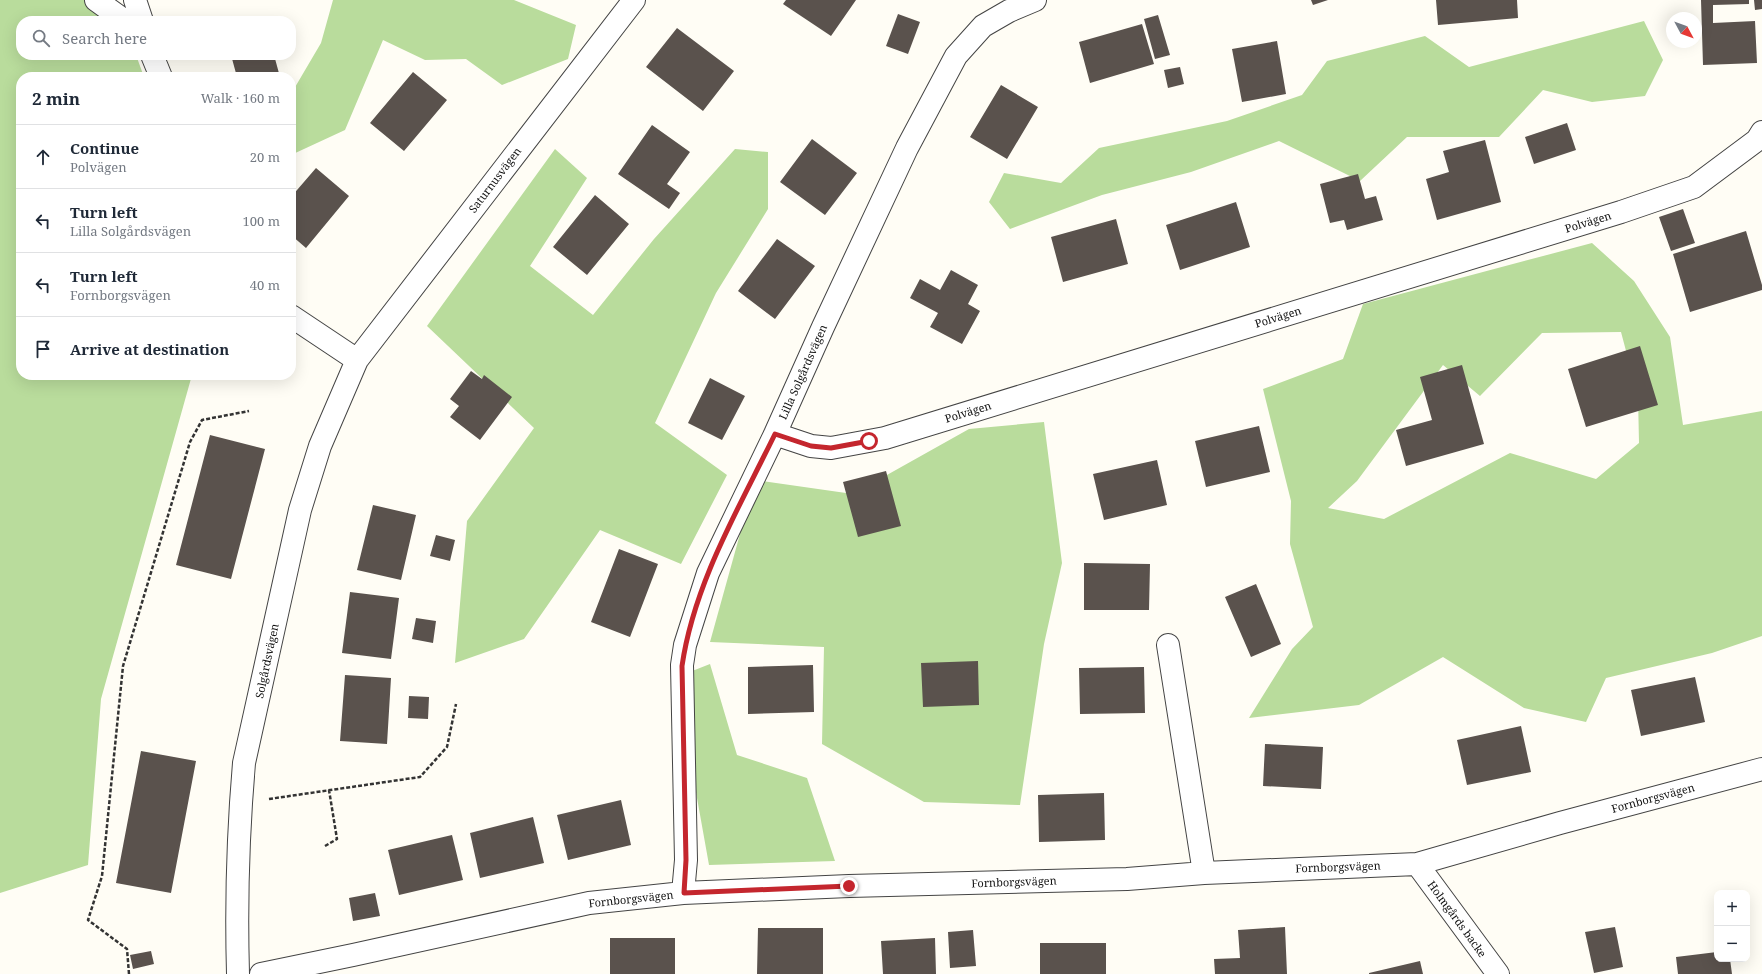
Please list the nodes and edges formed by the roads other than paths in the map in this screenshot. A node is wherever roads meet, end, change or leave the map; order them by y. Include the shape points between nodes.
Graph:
1 (96, 0) edge
2 (135, 0) edge
3 (634, 0) edge
4 (1035, 0) edge
5 (117, 16) edge
6 (140, 16) edge
7 (154, 60) edge
8 (159, 72) edge
9 (1762, 132) edge
10 (296, 319) edge
11 (358, 360) junction
12 (775, 434) junction
13 (1168, 645) dead end
14 (1762, 769) edge
15 (1417, 864) junction
16 (1204, 873) junction
17 (684, 893) junction
18 (320, 968) edge
19 (238, 974) edge
20 (261, 974) edge
21 (1498, 974) edge

1 - 5 street
2 - 6 street
3 - 11 street, Saturnusvägen
4 - 12 street, Lilla Solgårdsvägen via 983,26 956,56 907,148
7 - 8 street
9 - 12 street, Polvägen via 1757,140 1694,187 1621,212 884,438 831,448 811,446
10 - 11 street
11 - 19 street, Solgårdsvägen via 320,446 300,510 244,763 236,912
12 - 17 street, Lilla Solgårdsvägen via 708,573 685,645 682,666 686,860
13 - 16 street
14 - 15 street, Fornborgsvägen
15 - 16 street, Fornborgsvägen
15 - 21 street, Holmgårds backe
16 - 17 street, Fornborgsvägen via 1127,879
17 - 18 street, Fornborgsvägen via 588,903
18 - 20 street, Fornborgsvägen

